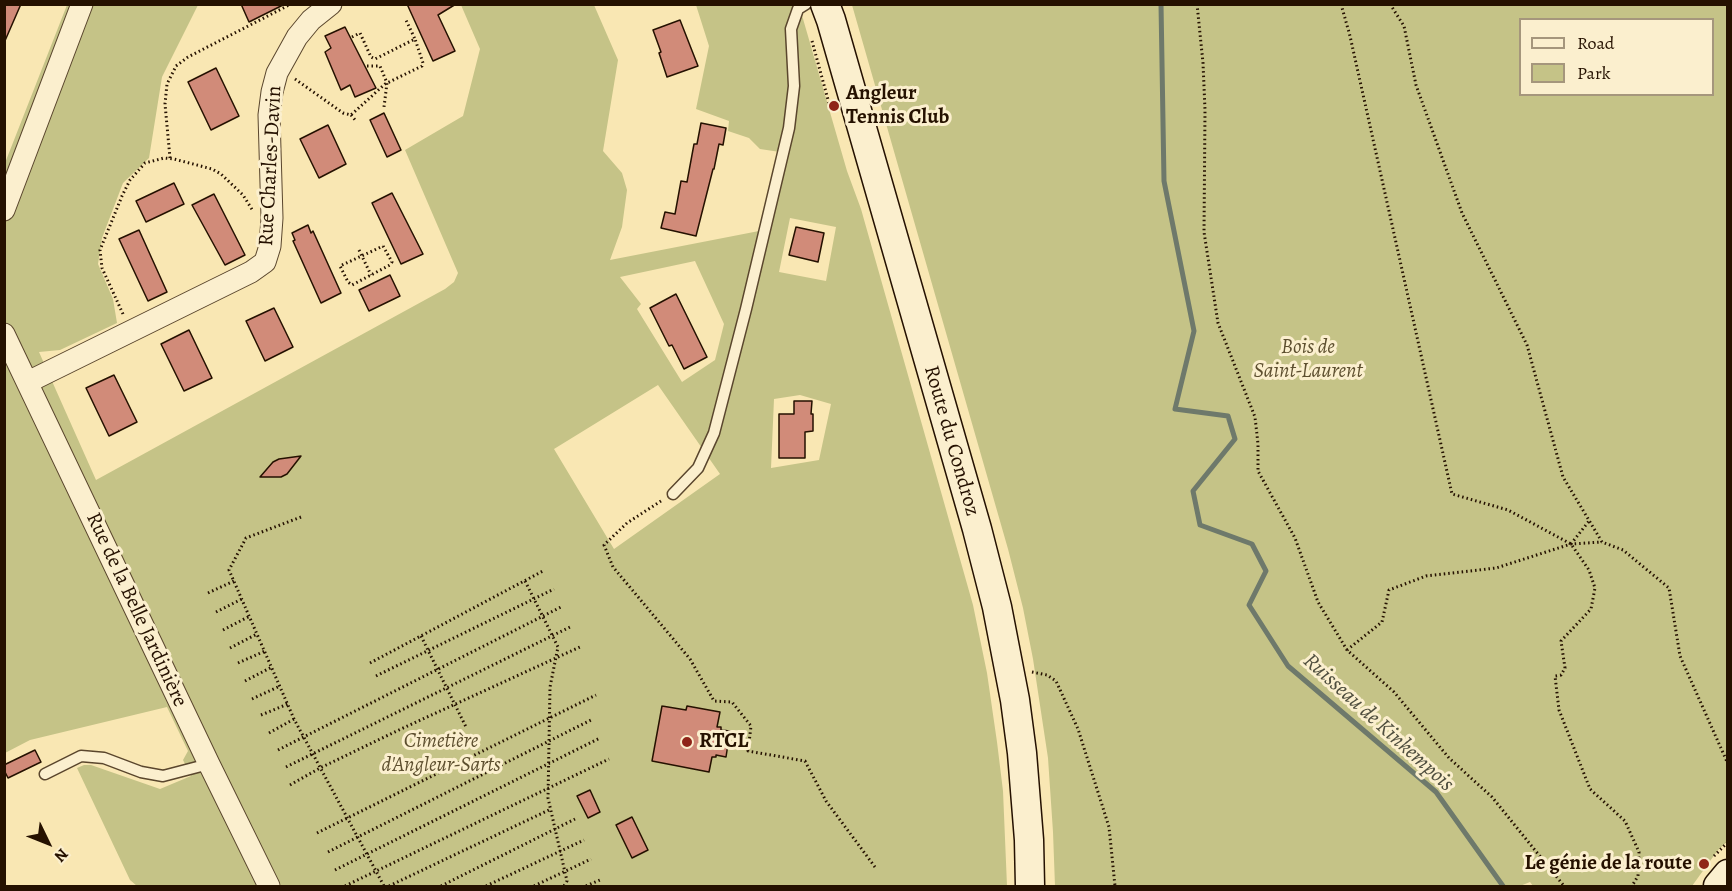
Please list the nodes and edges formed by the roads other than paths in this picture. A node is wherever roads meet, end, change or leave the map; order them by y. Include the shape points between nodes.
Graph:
1 (81, 4) edge
2 (330, 4) edge
3 (806, 4) edge
4 (825, 4) edge
5 (4, 210) edge
6 (4, 334) edge
7 (28, 382) junction
8 (673, 494) road end
9 (209, 764) junction
10 (45, 774) dead end
11 (1728, 873) edge
12 (269, 886) edge
13 (1030, 886) edge
14 (1718, 886) edge

1 - 5 street
2 - 7 street, Rue Charles-Davin via 297,37 277,73 272,92 272,224 265,262
3 - 8 lane via 798,9 791,29 794,86 789,128 714,433 698,468
4 - 13 main road, Route du Condroz via 997,607 1011,675 1025,782
6 - 7 street, Rue de la Belle Jardinière
7 - 9 street, Rue de la Belle Jardinière
9 - 10 lane via 163,776 104,758 81,756
9 - 12 street, Rue de la Belle Jardinière
11 - 14 main road

